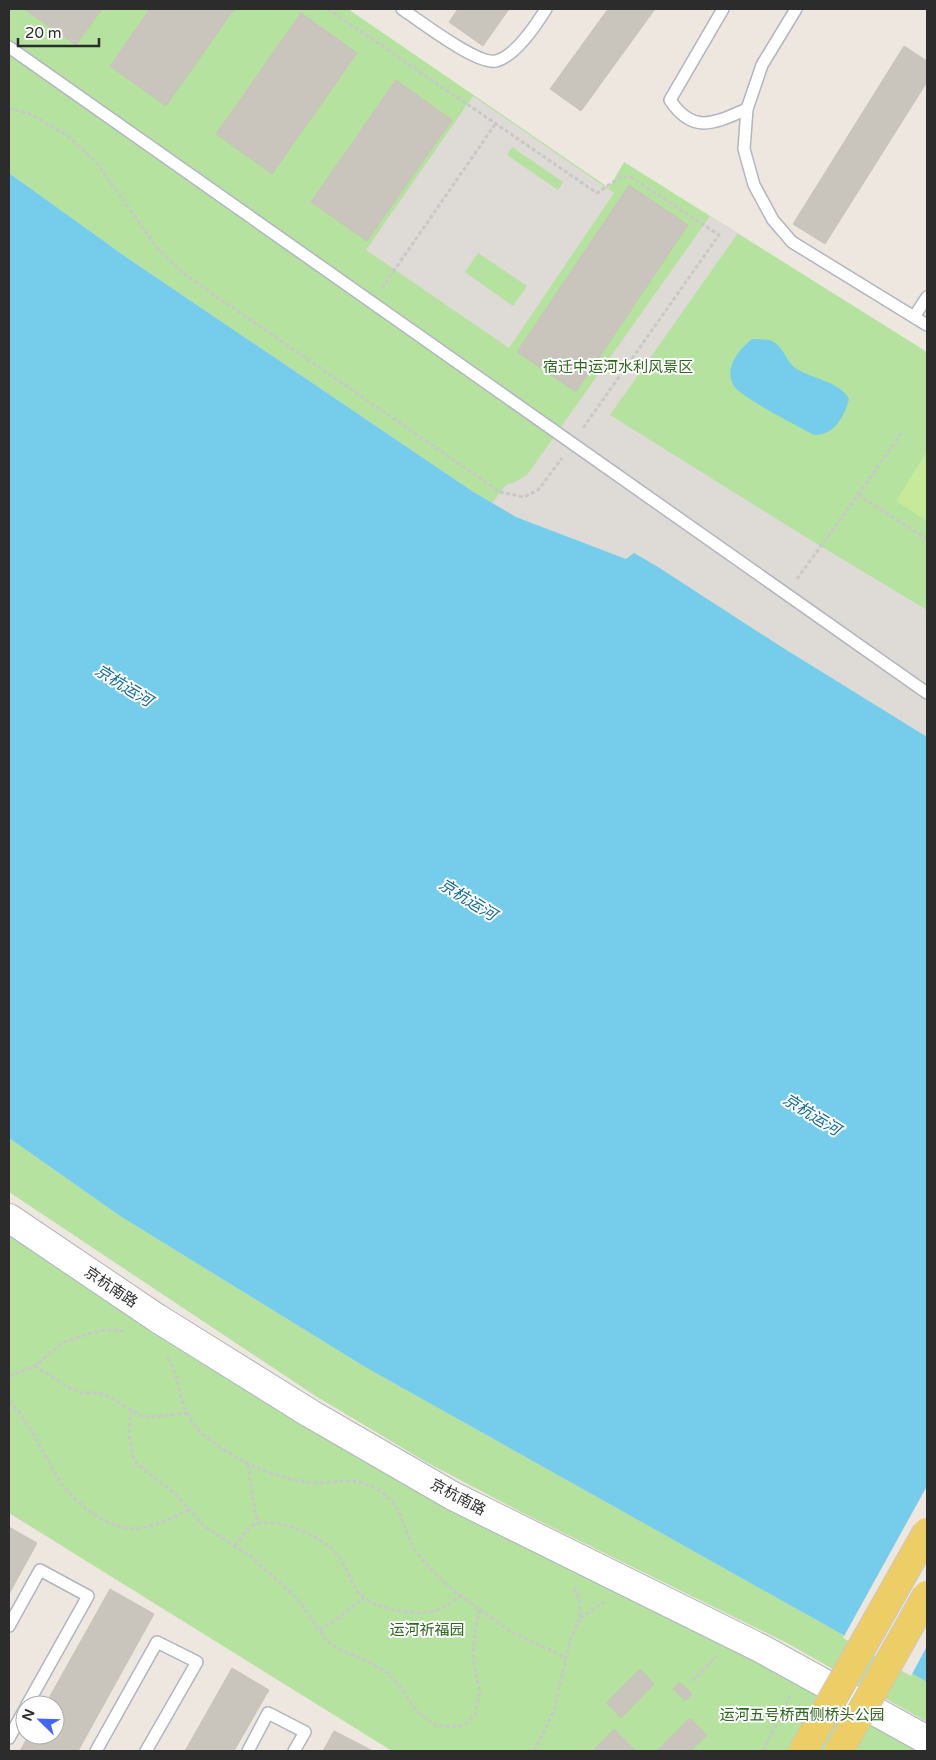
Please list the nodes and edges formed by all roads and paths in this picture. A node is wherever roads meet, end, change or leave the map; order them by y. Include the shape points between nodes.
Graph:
1 (328, 9) edge
2 (402, 9) edge
3 (546, 9) edge
4 (723, 9) edge
5 (796, 9) edge
6 (9, 47) edge
7 (9, 108) edge
8 (747, 109) junction
9 (496, 123) junction
10 (927, 297) edge
11 (372, 302) junction
12 (914, 317) junction
13 (927, 325) edge
14 (902, 432) dead end
15 (573, 444) junction
16 (858, 495) junction
17 (927, 539) edge
18 (787, 594) junction
19 (927, 693) edge
20 (9, 1218) edge
21 (128, 1331) dead end
22 (166, 1357) dead end
23 (36, 1366) junction
24 (9, 1376) edge
25 (9, 1401) edge
26 (130, 1410) junction
27 (187, 1413) junction
28 (248, 1464) junction
29 (188, 1510) junction
30 (258, 1524) junction
31 (927, 1532) edge
32 (235, 1546) junction
33 (572, 1585) dead end
34 (927, 1595) edge
35 (460, 1596) junction
36 (363, 1598) junction
37 (480, 1610) junction
38 (9, 1626) edge
39 (320, 1630) junction
40 (565, 1657) junction
41 (802, 1671) junction
42 (33, 1695) edge
43 (927, 1740) edge
44 (96, 1751) edge
45 (146, 1751) edge
46 (248, 1751) edge
47 (294, 1751) edge
48 (534, 1751) edge
49 (763, 1751) edge
50 (803, 1751) edge
51 (839, 1751) edge

1 - 9 path
2 - 3 lane via 471,55 486,61 506,56 530,34
4 - 8 lane via 670,100 678,113 695,122 715,123
5 - 8 lane via 762,65
6 - 11 lane
7 - 15 path via 30,114 67,135 96,162 158,249 184,274 500,492 524,497 538,490
8 - 12 lane via 744,149 754,185 773,220 792,242
9 - 11 path
9 - 15 path via 597,193 621,177 631,177 719,235
10 - 12 lane
11 - 15 lane
12 - 13 lane
14 - 16 path
15 - 18 lane
16 - 17 path
16 - 18 path
18 - 19 lane
20 - 41 street, 京杭南路 via 165,1323 311,1414 445,1491
21 - 23 path via 106,1330 62,1343
22 - 27 path via 175,1372
23 - 24 path
23 - 26 path via 70,1388 110,1397
25 - 29 path via 34,1432 66,1489 90,1513 104,1521 141,1528 163,1523
26 - 27 path via 152,1417
26 - 29 path via 129,1434 136,1463 164,1484
27 - 28 path via 204,1435
28 - 30 path
28 - 35 path via 305,1482 354,1481 382,1492 400,1514 416,1552 434,1574
29 - 32 path via 203,1525
30 - 32 path via 249,1528
30 - 36 path via 293,1527 324,1542 343,1562
31 - 50 main road, bridge
32 - 39 path via 297,1598
33 - 40 path via 579,1598 580,1618
34 - 51 main road, bridge
35 - 36 path via 439,1610 425,1613 384,1608
35 - 37 path
36 - 39 path
37 - 39 path via 473,1657 480,1694 475,1714 464,1725 450,1727 424,1718 387,1673 337,1648 326,1640
37 - 40 path via 513,1633
38 - 42 lane via 40,1570 88,1596
40 - 48 path via 554,1711
41 - 43 street, 京杭南路
41 - 49 path
44 - 45 lane via 157,1642 197,1662
46 - 47 lane via 268,1713 305,1732

